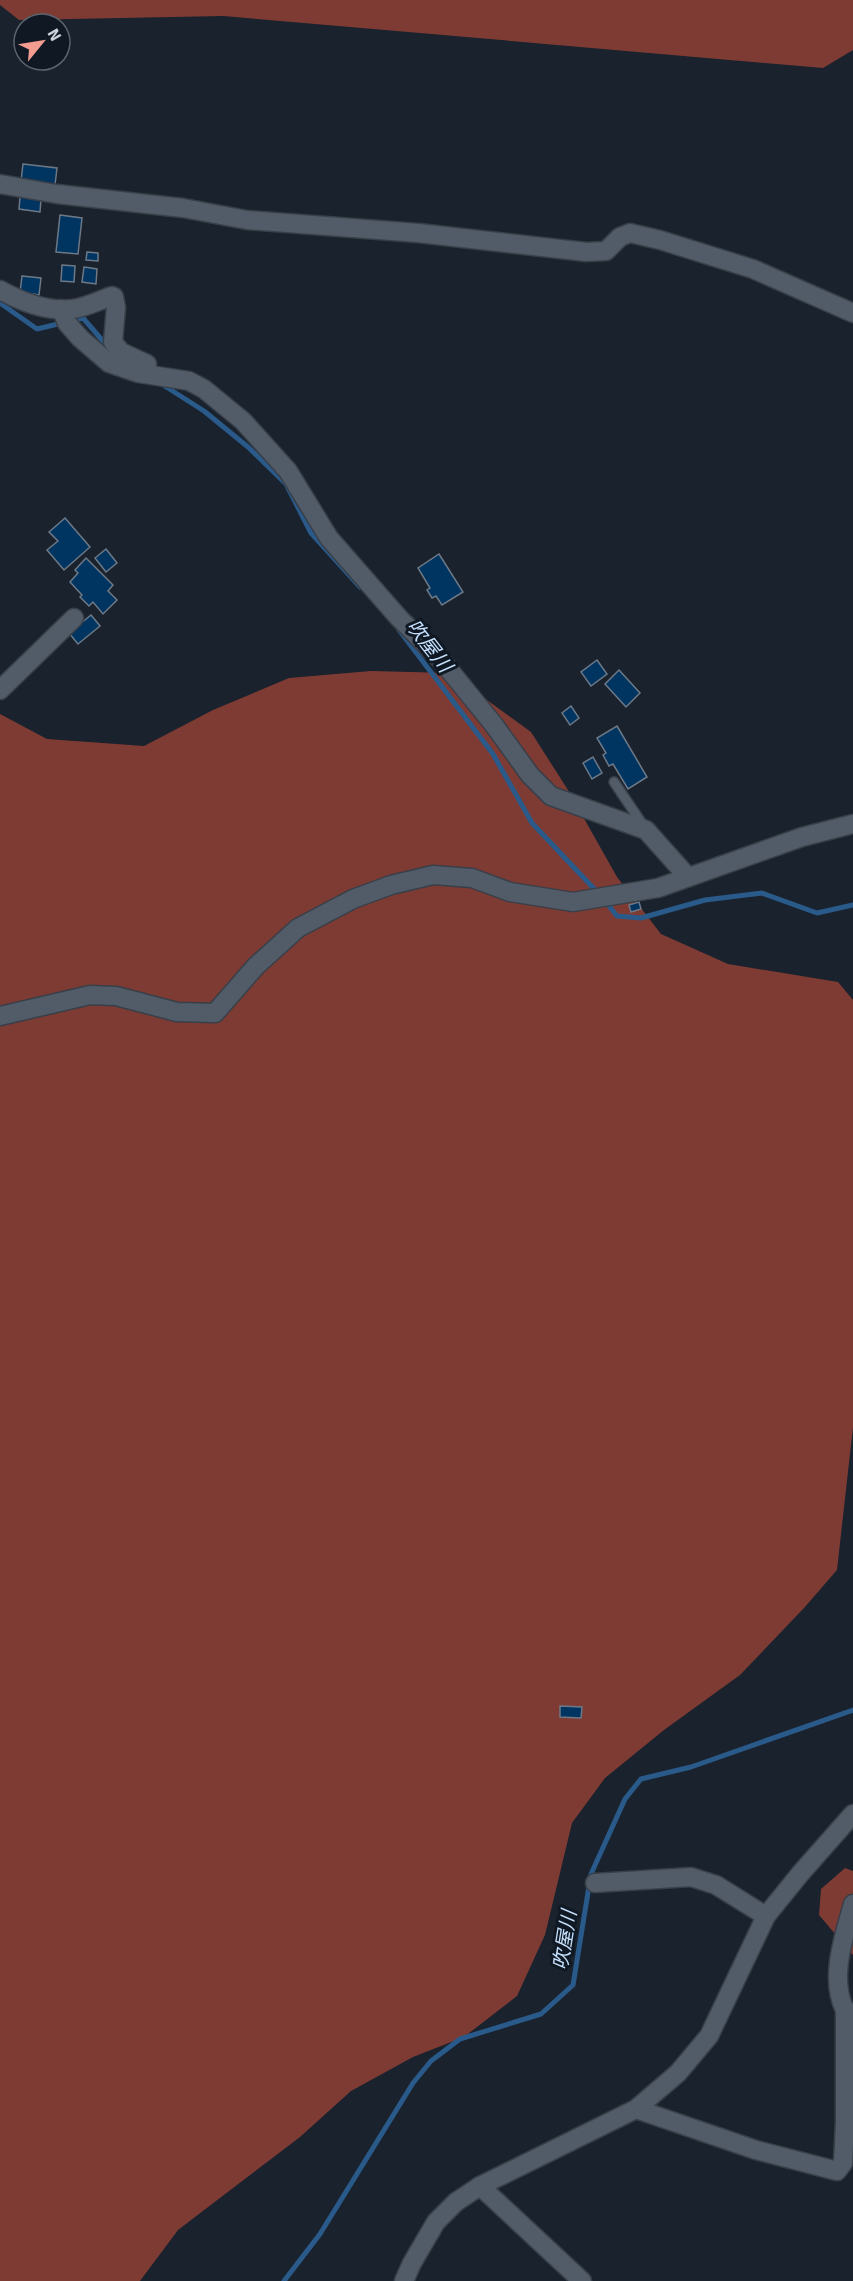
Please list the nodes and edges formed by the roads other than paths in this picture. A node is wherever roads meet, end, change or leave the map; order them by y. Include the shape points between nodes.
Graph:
1 (0, 184) edge
2 (0, 290) edge
3 (61, 309) junction
4 (853, 313) edge
5 (147, 364) dead end
6 (74, 618) dead end
7 (0, 690) edge
8 (615, 782) dead end
9 (853, 824) edge
10 (646, 830) junction
11 (687, 876) junction
12 (0, 1016) edge
13 (853, 1814) edge
14 (595, 1883) dead end
15 (853, 1904) edge
16 (766, 1916) junction
17 (849, 2012) edge
18 (636, 2109) junction
19 (480, 2186) junction
20 (404, 2281) edge
21 (582, 2281) edge

1 - 4 street via 247,220 418,233 586,252 606,252 620,237 630,233 753,269
2 - 3 street via 30,303
3 - 5 street via 114,297 113,342 121,352
3 - 10 street via 80,338 109,363 138,373 189,381 243,421 288,471 329,538 442,661 530,775 551,796
6 - 7 street
8 - 10 lane
9 - 11 street
10 - 11 street
11 - 12 street via 658,888 573,902 510,891 472,878 433,874 353,899 298,928 256,966 214,1013 177,1012 116,996 90,995
13 - 16 street
14 - 16 street via 691,1877 716,1885
15 - 17 street via 838,1971 841,2002
16 - 18 street via 709,2036 678,2073
17 - 18 street via 843,2163 837,2171 756,2150
18 - 19 street
19 - 20 street via 436,2222
19 - 21 street

